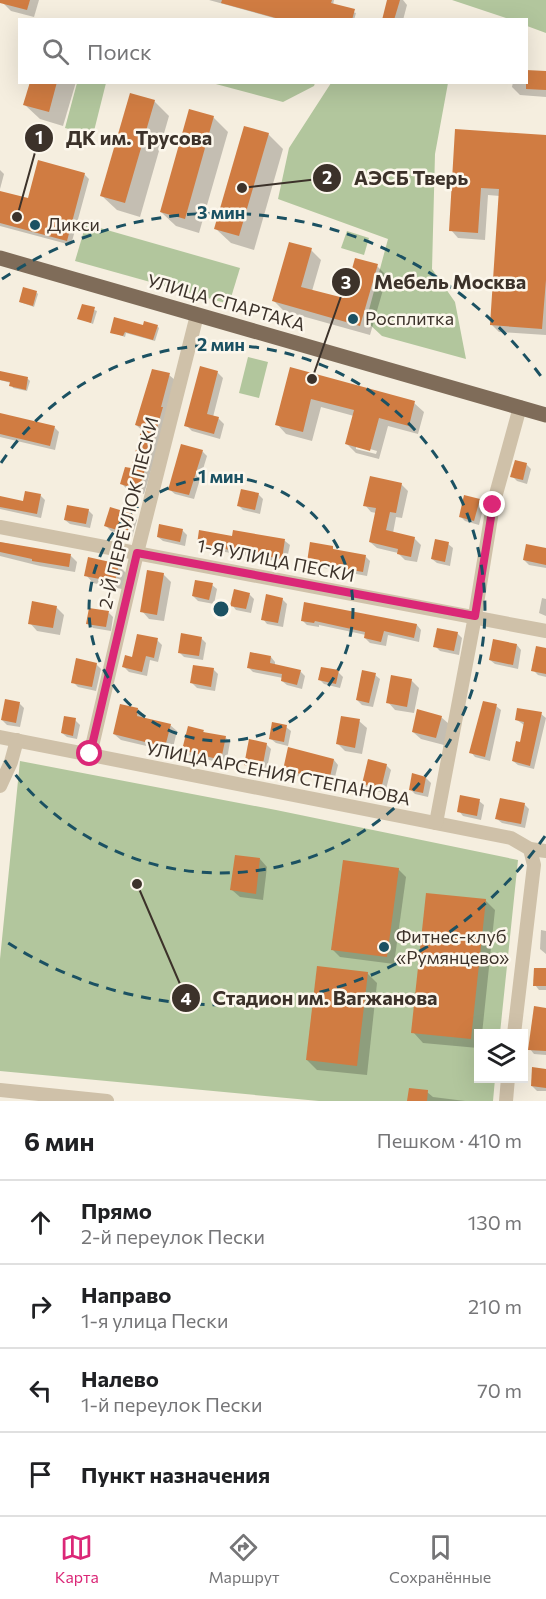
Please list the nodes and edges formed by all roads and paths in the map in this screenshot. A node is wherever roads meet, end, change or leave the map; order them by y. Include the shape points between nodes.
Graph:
1 (0, 258) edge
2 (197, 315) junction
3 (520, 407) junction
4 (546, 415) edge
5 (0, 527) edge
6 (137, 553) junction
7 (475, 616) junction
8 (546, 631) edge
9 (0, 737) edge
10 (17, 740) junction
11 (90, 754) junction
12 (0, 786) edge
13 (436, 824) junction
14 (530, 849) junction
15 (546, 851) edge
16 (515, 1029) edge
17 (508, 1083) edge
18 (0, 1090) edge
19 (107, 1101) edge
20 (506, 1101) edge

1 - 2 main road, УЛИЦА СПАРТАКА
2 - 3 main road, УЛИЦА СПАРТАКА
2 - 6 street, 2-Й ПЕРЕУЛОК ПЕСКИ
3 - 4 main road, УЛИЦА СПАРТАКА
3 - 7 street via 493,505
5 - 6 street, 1-Я УЛИЦА ПЕСКИ
6 - 7 street, 1-Я УЛИЦА ПЕСКИ
6 - 11 street, 2-Й ПЕРЕУЛОК ПЕСКИ
7 - 8 street, 1-Я УЛИЦА ПЕСКИ
7 - 13 street
9 - 10 street, УЛИЦА АРСЕНИЯ СТЕПАНОВА
10 - 11 street, УЛИЦА АРСЕНИЯ СТЕПАНОВА
10 - 12 street
11 - 13 street, УЛИЦА АРСЕНИЯ СТЕПАНОВА
13 - 14 street, УЛИЦА АРСЕНИЯ СТЕПАНОВА via 511,838
14 - 15 street, УЛИЦА АРСЕНИЯ СТЕПАНОВА
14 - 16 street via 534,865
17 - 20 street
18 - 19 street

